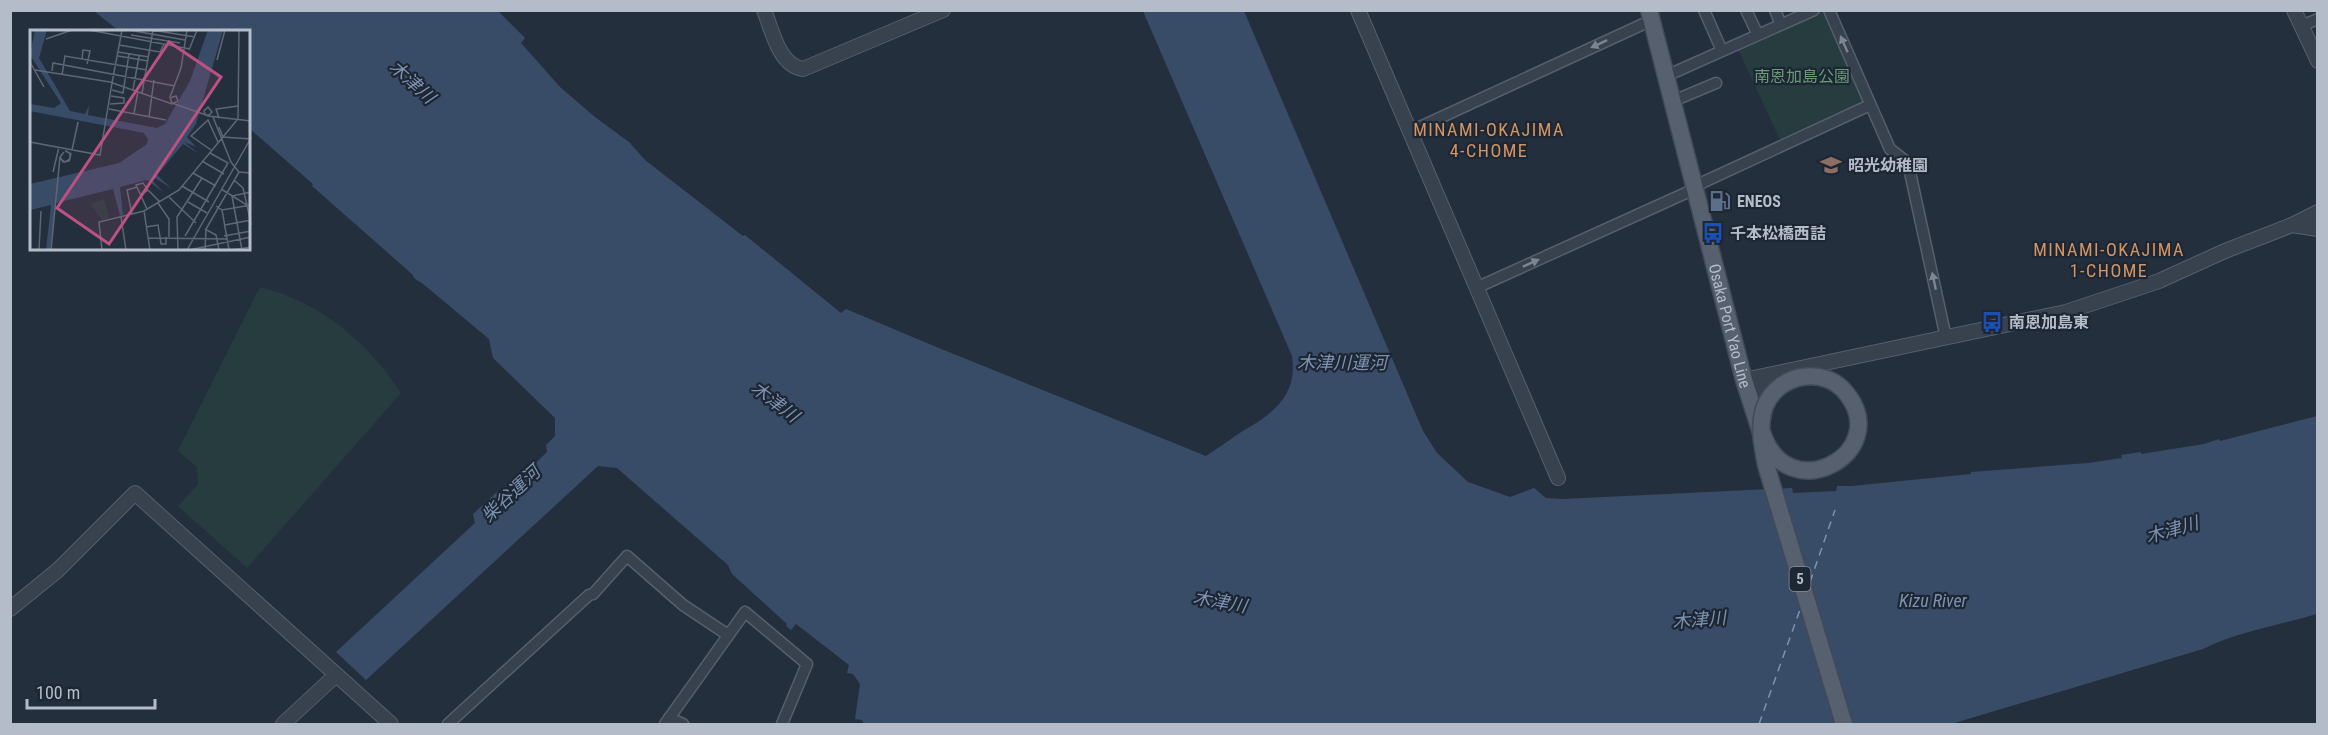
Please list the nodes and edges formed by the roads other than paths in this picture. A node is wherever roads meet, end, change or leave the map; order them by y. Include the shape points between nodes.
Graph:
1 (764, 10) edge
2 (943, 10) edge
3 (1358, 10) edge
4 (1704, 10) edge
5 (1746, 10) edge
6 (1775, 10) edge
7 (1814, 10) edge
8 (1829, 10) edge
9 (2294, 10) edge
10 (1651, 15) edge
11 (1791, 15) edge
12 (2318, 19) edge
13 (1781, 25) junction
14 (2301, 26) junction
15 (1758, 35) junction
16 (1722, 51) junction
17 (2318, 61) edge
18 (1666, 76) junction
19 (1716, 83) dead end
20 (1673, 101) junction
21 (1870, 105) junction
22 (1410, 132) junction
23 (1695, 186) junction
24 (2318, 212) edge
25 (2292, 225) junction
26 (2318, 229) edge
27 (1478, 287) junction
28 (1946, 338) junction
29 (1746, 387) junction
30 (1558, 478) dead end
31 (10, 609) edge
32 (728, 635) junction
33 (336, 675) junction
34 (667, 721) edge
35 (283, 724) edge
36 (391, 724) edge
37 (448, 724) edge
38 (683, 724) edge
39 (782, 724) edge
40 (1844, 724) edge

1 - 2 street via 784,58 795,68 803,69
3 - 22 street
4 - 16 street
5 - 15 street
6 - 13 street
7 - 11 street
21 -> 8 street
9 - 14 street
10 - 18 main road, Osaka Port Yao Line / 5
10 -> 22 street
11 - 13 street
12 - 14 street
13 - 15 street
14 - 17 street
15 - 16 street
16 - 18 street
18 - 20 main road, Osaka Port Yao Line / 5
19 - 20 street
20 - 23 main road, Osaka Port Yao Line / 5
21 - 23 street
28 -> 21 street via 1908,163 1890,149
22 - 27 street
27 -> 23 street
23 - 29 main road, Osaka Port Yao Line / 5
24 - 25 street
25 - 26 street
25 - 28 street via 2159,281 2066,312
27 - 30 street
28 - 29 street via 1837,360
29 - 40 main road, Osaka Port Yao Line / 5, bridge via 1759,432 1763,439 1768,446 1776,456 1791,466 1816,470 1834,464 1851,447 1857,422 1851,399 1835,383 1811,376 1801,377 1788,381 1776,390 1761,423 1763,436 1768,446 1775,456 1791,467 1801,470 1811,471 1821,470 1830,467 1838,462 1849,451 1854,443 1857,432 1858,422 1856,411 1849,395 1835,382 1823,377 1805,376 1791,380 1776,390 1760,425 1761,432 1761,438 1762,445 1766,465
31 - 33 street via 58,570 135,493
32 - 34 street
32 - 37 street via 683,605 627,556 593,594
32 - 39 street via 745,612 807,664
33 - 35 street
33 - 36 street
34 - 38 street

